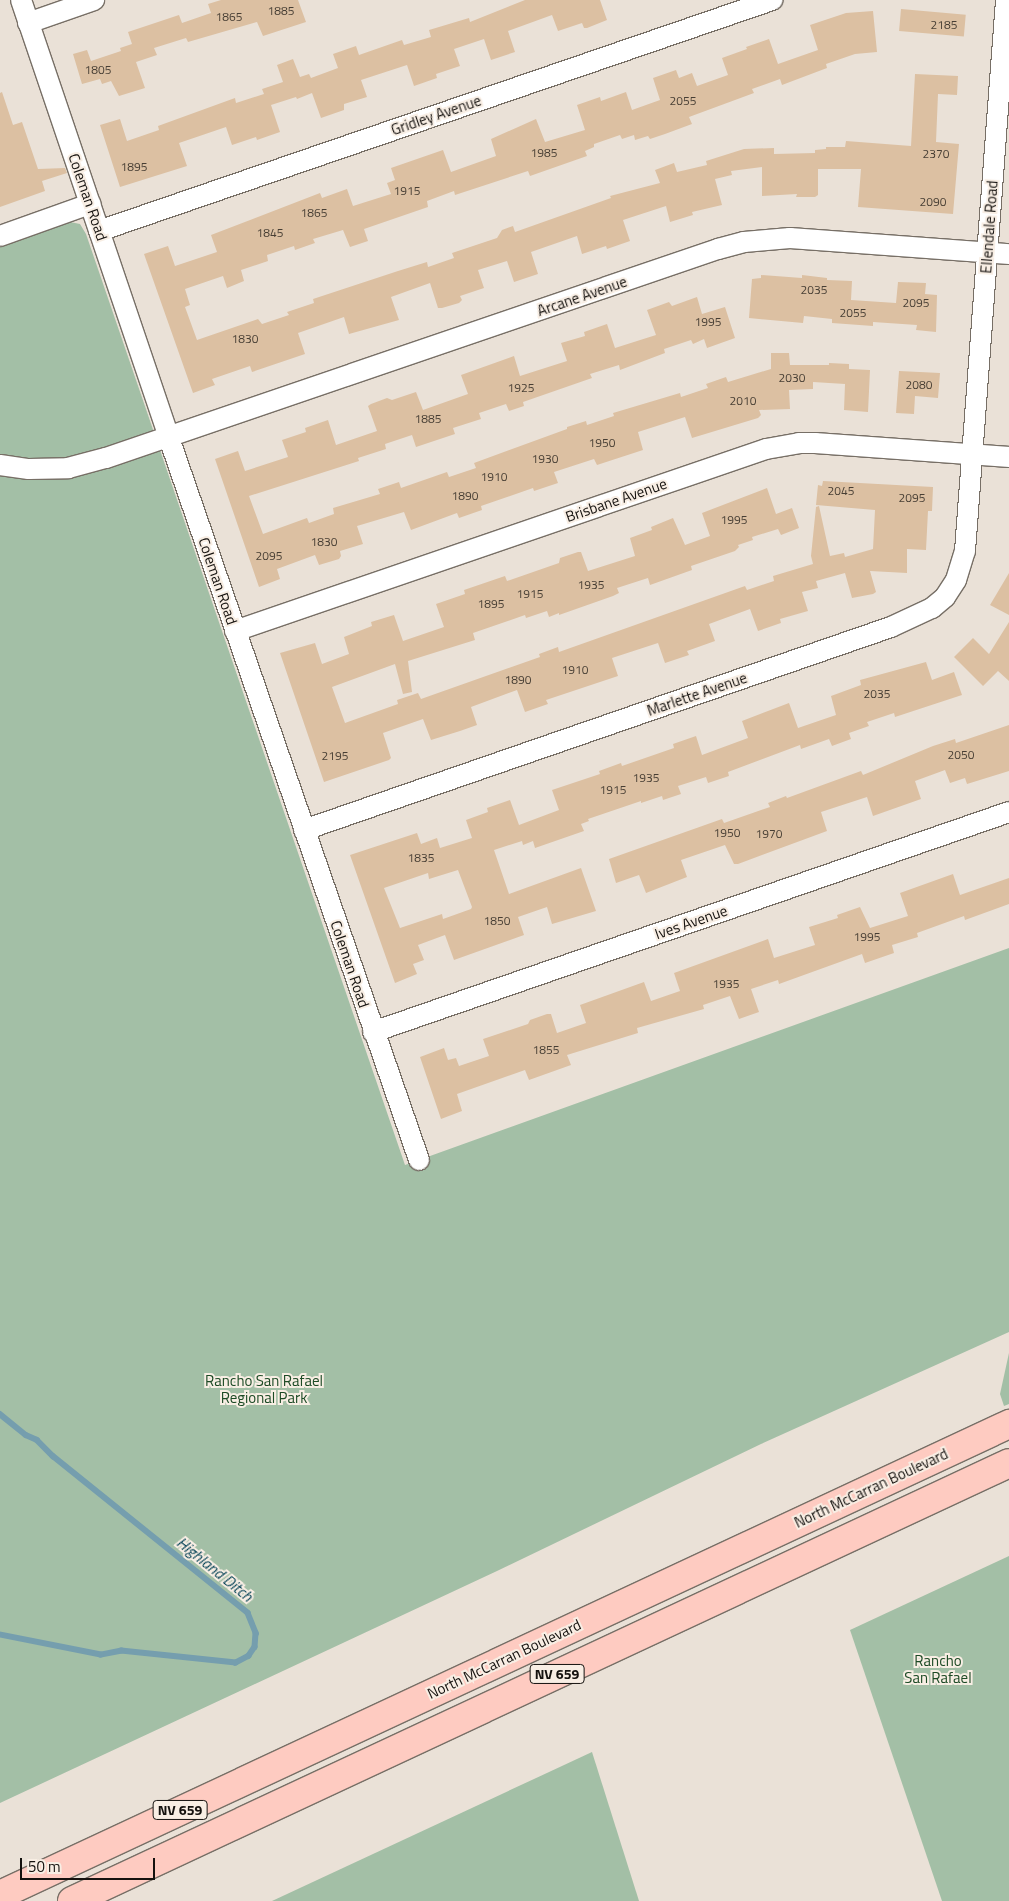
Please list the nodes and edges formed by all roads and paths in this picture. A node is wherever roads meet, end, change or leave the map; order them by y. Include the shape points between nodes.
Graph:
1 (21, 0) edge
2 (94, 0) edge
3 (772, 0) edge
4 (1006, 0) edge
5 (28, 22) junction
6 (90, 204) junction
7 (100, 231) junction
8 (0, 236) edge
9 (988, 252) junction
10 (1009, 254) edge
11 (169, 438) junction
12 (973, 454) junction
13 (1009, 457) edge
14 (0, 465) edge
15 (235, 631) junction
16 (1009, 812) edge
17 (304, 830) junction
18 (373, 1032) junction
19 (419, 1160) dead end
20 (1009, 1424) edge
21 (1009, 1463) edge
22 (90, 1853) junction
23 (106, 1885) junction
24 (0, 1895) edge
25 (72, 1901) edge

1 - 5 street, Coleman Road
2 - 5 street
3 - 7 street, Gridley Avenue
4 - 9 street, Ellendale Road
5 - 6 street, Coleman Road
6 - 7 street, Coleman Road
6 - 8 street
7 - 11 street, Coleman Road
9 - 10 street, Arcane Avenue
9 - 11 street, Arcane Avenue via 790,238 744,242
9 - 12 street, Ellendale Road
11 - 14 street, Arcane Avenue via 68,468 29,469
11 - 15 street, Coleman Road
12 - 13 street, Brisbane Avenue
12 - 15 street, Brisbane Avenue via 816,443 766,449
12 - 17 street, Marlette Avenue via 962,565 945,597 932,608 892,627
15 - 17 street, Coleman Road
16 - 18 street, Ives Avenue
17 - 18 street, Coleman Road
18 - 19 street, Coleman Road
20 - 22 main road, North McCarran Boulevard / NV 659
21 - 23 main road, NV 659
22 - 23 main road
22 - 24 main road, North McCarran Boulevard / NV 659
23 - 25 main road, NV 659

